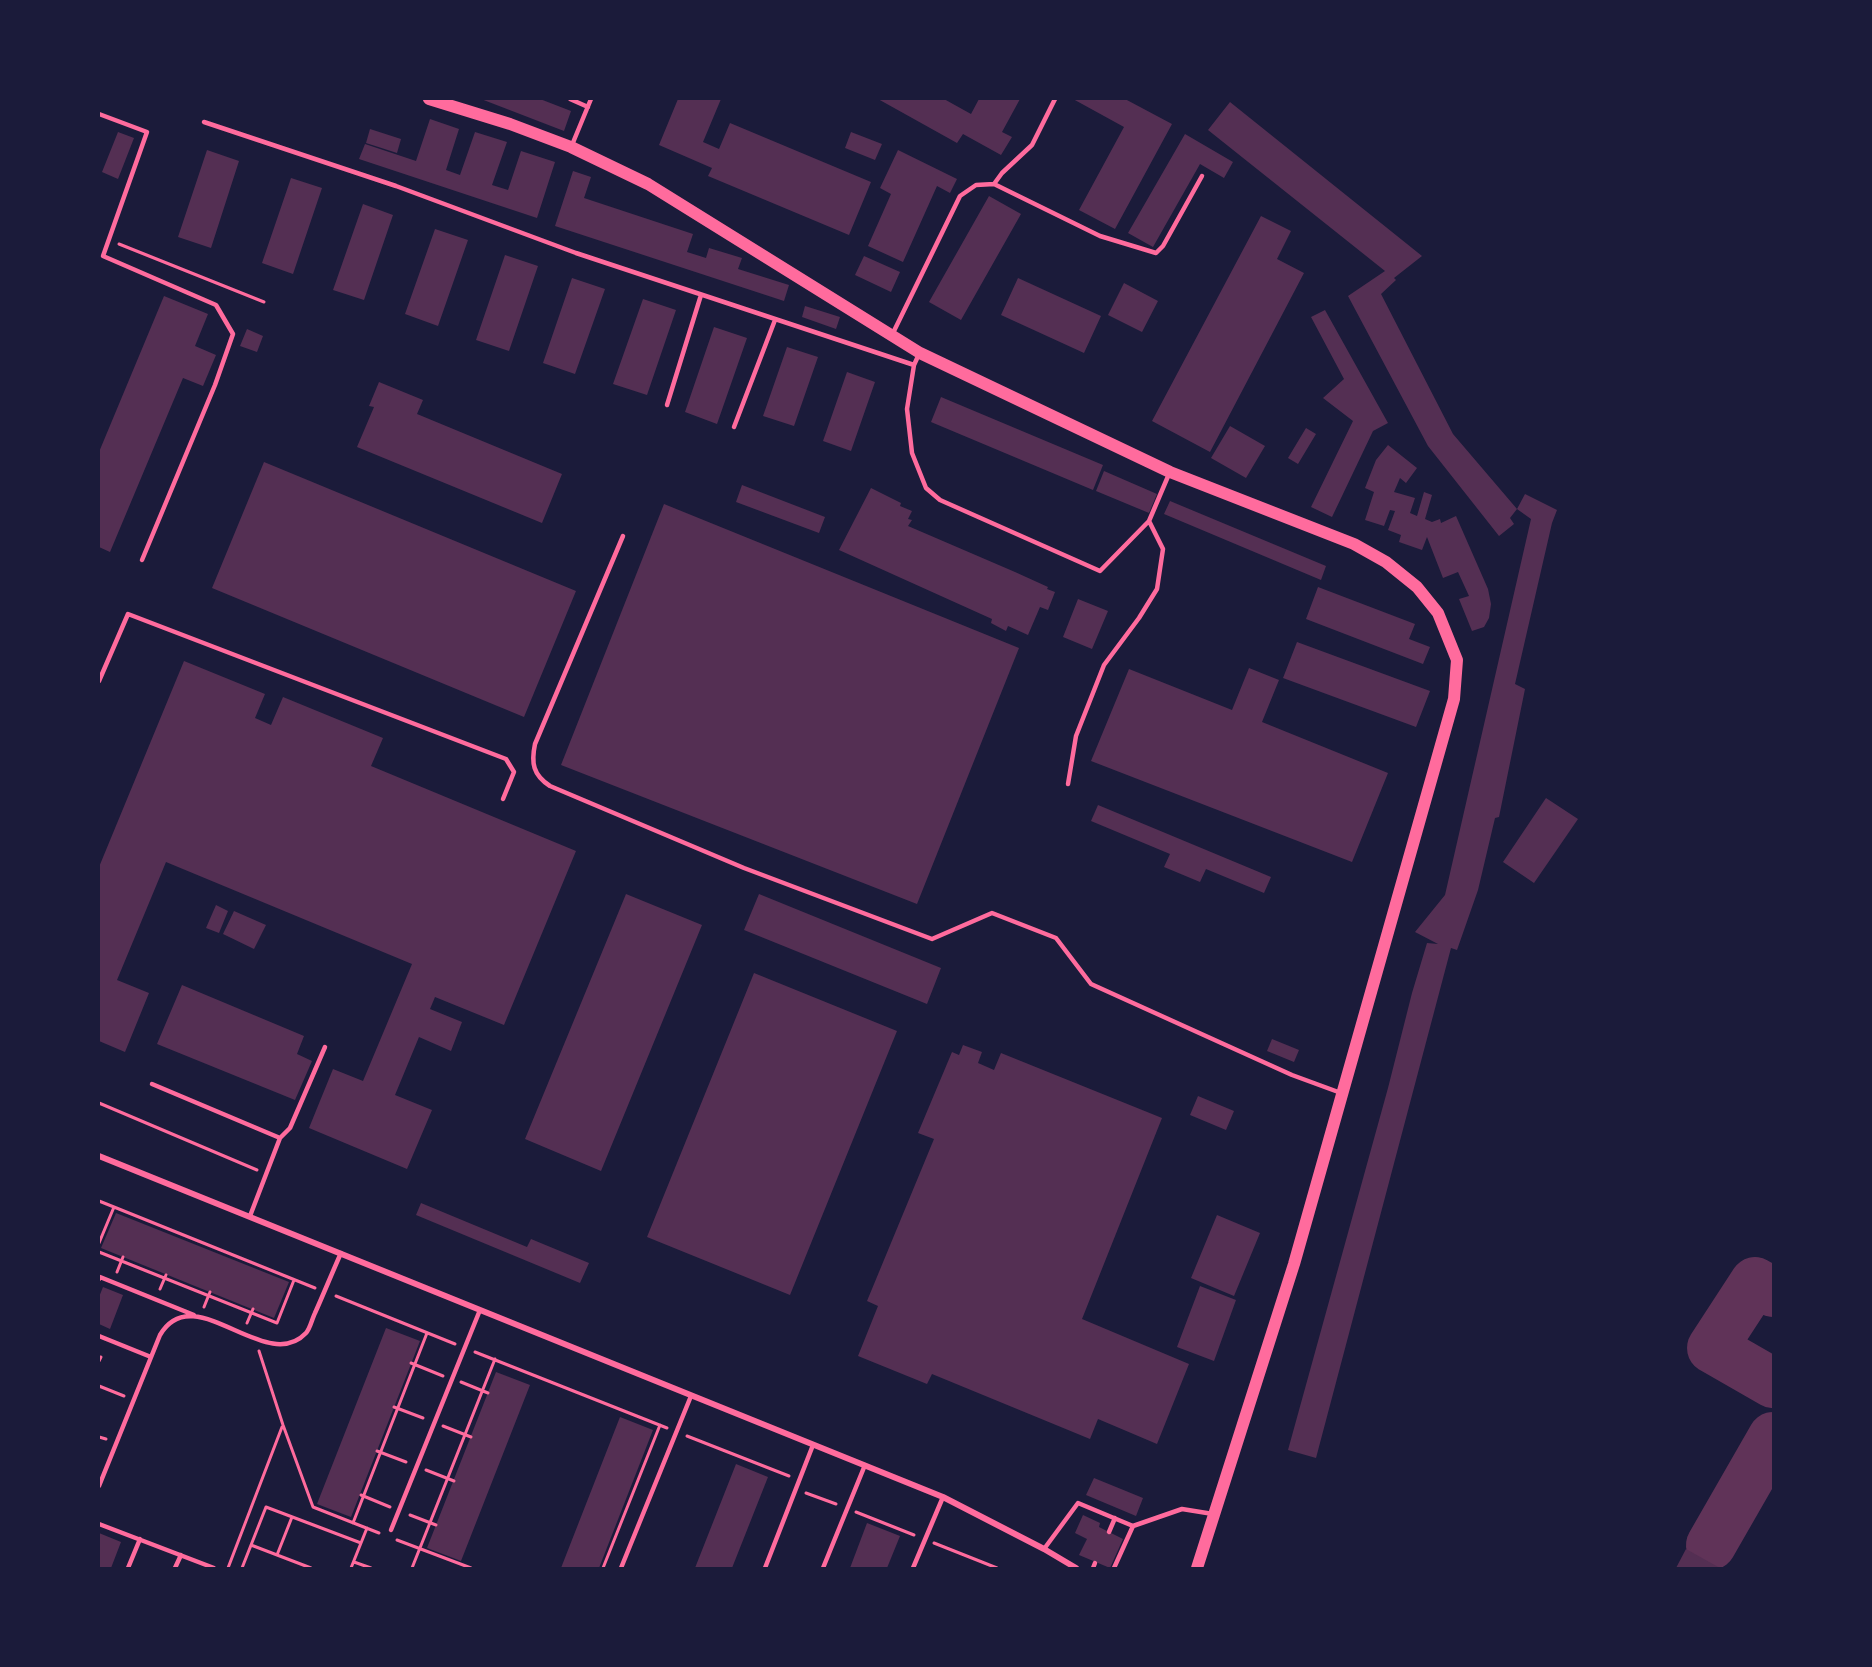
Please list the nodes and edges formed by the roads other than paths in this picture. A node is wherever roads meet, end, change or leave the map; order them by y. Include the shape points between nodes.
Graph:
1 (429, 99) edge
2 (570, 99) edge
3 (591, 99) edge
4 (1055, 99) edge
5 (588, 108) junction
6 (99, 114) edge
7 (204, 122) dead end
8 (571, 147) junction
9 (1202, 176) dead end
10 (994, 184) junction
11 (701, 295) junction
12 (775, 320) junction
13 (892, 335) junction
14 (920, 353) junction
15 (914, 365) junction
16 (667, 405) dead end
17 (734, 427) dead end
18 (1170, 472) junction
19 (1149, 521) junction
20 (622, 536) dead end
21 (142, 560) dead end
22 (99, 681) edge
23 (1068, 784) dead end
24 (503, 799) dead end
25 (325, 1047) dead end
26 (152, 1084) dead end
27 (1342, 1094) junction
28 (280, 1138) junction
29 (100, 1158) edge
30 (249, 1216) junction
31 (341, 1253) junction
32 (99, 1280) edge
33 (480, 1310) junction
34 (200, 1317) junction
35 (99, 1336) edge
36 (151, 1357) junction
37 (691, 1396) junction
38 (813, 1445) junction
39 (865, 1465) junction
40 (99, 1486) edge
41 (942, 1497) junction
42 (1215, 1514) junction
43 (1115, 1518) junction
44 (99, 1524) edge
45 (1133, 1526) junction
46 (391, 1530) dead end
47 (1109, 1532) dead end
48 (140, 1539) junction
49 (1044, 1549) junction
50 (180, 1555) junction
51 (1074, 1567) edge
52 (128, 1568) edge
53 (176, 1568) edge
54 (214, 1568) edge
55 (621, 1568) edge
56 (765, 1568) edge
57 (823, 1568) edge
58 (914, 1568) edge
59 (1114, 1568) edge
60 (1197, 1568) edge

1 - 8 main road
2 - 5 lane
3 - 5 lane
4 - 10 lane via 1032,145
5 - 8 lane
6 - 21 lane via 147,132 103,256 216,305 233,334
7 - 11 lane
8 - 13 main road via 648,184
9 - 10 lane via 1156,252 1100,236
10 - 13 lane via 976,185 960,196
11 - 12 lane
11 - 16 lane
12 - 15 lane
12 - 17 lane
13 - 14 main road
14 - 15 lane
14 - 18 main road
15 - 19 lane via 907,409 912,453 927,488 940,500 1100,571
18 - 19 lane
18 - 27 main road via 1354,543 1386,562 1417,587 1438,613 1457,660 1454,699
19 - 23 lane via 1163,549 1157,589 1104,665 1076,736
20 - 27 lane via 535,744 532,759 541,780 744,867 933,939 992,913 1056,938 1091,984
22 - 24 lane via 128,614 506,759 513,772
25 - 28 lane via 290,1128
26 - 28 lane
27 - 42 main road via 1294,1264
28 - 30 lane
29 - 30 street
30 - 31 street
31 - 33 street
31 - 34 lane via 306,1333 290,1344 273,1344
32 - 34 lane via 100,1277
33 - 37 street
33 - 46 lane
34 - 36 lane via 185,1316 166,1325
35 - 36 lane
36 - 40 lane
37 - 38 street
37 - 55 lane
38 - 39 street
38 - 56 lane
39 - 41 street
39 - 57 lane
41 - 49 street
41 - 58 lane
42 - 45 lane via 1182,1509
42 - 60 main road
43 - 45 lane
43 - 47 lane
43 - 49 lane via 1078,1503
44 - 48 lane
45 - 59 lane
48 - 50 lane
48 - 52 lane
49 - 51 street
50 - 53 lane
50 - 54 lane

